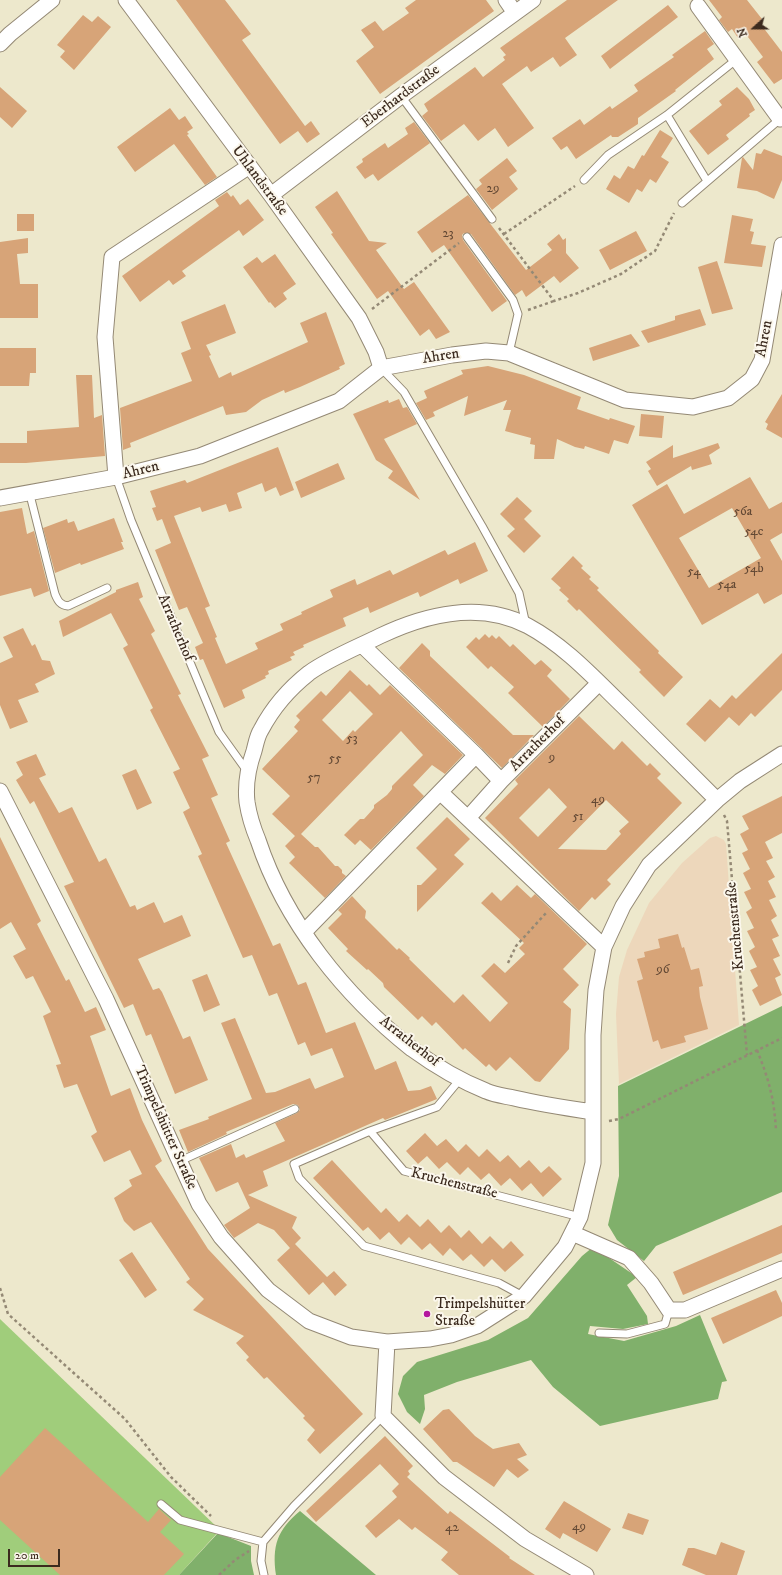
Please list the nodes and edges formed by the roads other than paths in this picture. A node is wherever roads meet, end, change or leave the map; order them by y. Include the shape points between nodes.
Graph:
1 (52, 0) edge
2 (126, 0) edge
3 (506, 0) edge
4 (533, 0) edge
5 (698, 6) dead end
6 (515, 13) junction
7 (0, 44) edge
8 (737, 59) junction
9 (401, 96) junction
10 (667, 115) junction
11 (781, 118) edge
12 (248, 167) junction
13 (584, 180) road end
14 (707, 181) junction
15 (271, 195) junction
16 (682, 203) road end
17 (492, 219) road end
18 (467, 236) road end
19 (782, 245) edge
20 (508, 353) junction
21 (381, 368) junction
22 (116, 477) junction
23 (29, 491) junction
24 (0, 498) edge
25 (107, 588) dead end
26 (526, 625) junction
27 (362, 645) junction
28 (599, 683) junction
29 (782, 754) edge
30 (476, 755) junction
31 (248, 771) junction
32 (501, 781) junction
33 (0, 791) edge
34 (440, 792) junction
35 (717, 800) junction
36 (468, 818) junction
37 (304, 932) junction
38 (604, 947) junction
39 (461, 1078) junction
40 (295, 1109) dead end
41 (593, 1118) junction
42 (370, 1131) junction
43 (180, 1161) junction
44 (580, 1217) junction
45 (572, 1233) junction
46 (782, 1269) edge
47 (524, 1296) junction
48 (669, 1310) junction
49 (599, 1333) dead end
50 (387, 1342) junction
51 (383, 1416) junction
52 (161, 1504) dead end
53 (263, 1542) junction
54 (264, 1575) edge
55 (586, 1575) edge

1 - 7 street
2 - 12 street, Uhlandstraße
3 - 6 street
4 - 6 street, Eberhardstraße
5 - 8 street
6 - 9 street, Eberhardstraße
8 - 10 lane
8 - 11 street
9 - 15 street, Eberhardstraße
9 - 17 lane
10 - 13 lane via 608,155
10 - 14 lane
11 - 14 lane
12 - 15 street, Uhlandstraße
12 - 22 street via 112,257 105,337
14 - 16 lane
15 - 21 street, Uhlandstraße via 359,318
18 - 20 lane via 513,300 518,314
19 - 20 street, Ahren via 762,360 752,379 728,398 693,407 625,400
20 - 21 street, Ahren via 486,351 452,355
21 - 22 street, Ahren via 339,401 284,424 200,456
21 - 26 lane via 404,392 520,593
22 - 23 street, Ahren
22 - 31 lane, Arratherhof via 145,555 219,732
23 - 24 street, Ahren
23 - 25 lane via 59,602 63,606 68,606
26 - 27 street, Arratherhof via 482,613 455,612 390,631
26 - 28 street, Arratherhof via 555,643
27 - 30 street, Arratherhof
27 - 31 street, Arratherhof via 310,673 288,693 260,732
28 - 32 street, Arratherhof
28 - 35 street, Arratherhof
29 - 35 street via 740,781
30 - 32 street, Arratherhof
30 - 34 street
31 - 37 street, Arratherhof via 247,801 252,825 281,894
32 - 36 street
33 - 43 street, Trimpelshütter Straße via 106,999
34 - 36 street
34 - 37 street
35 - 38 street via 650,865 623,906
36 - 38 street
37 - 39 street, Arratherhof via 351,993 388,1028 438,1066
38 - 41 street via 596,990 593,1035
39 - 41 street, Arratherhof via 488,1092
39 - 42 lane via 437,1107
40 - 43 lane
41 - 44 street via 593,1163
42 - 44 lane, Kruchenstraße via 404,1172
42 - 47 lane via 294,1164 298,1178 364,1246 499,1283
43 - 50 street, Trimpelshütter Straße via 199,1204 212,1224 268,1290 309,1321 351,1337
44 - 45 street
45 - 47 street via 557,1257
45 - 48 street via 629,1258 651,1283
46 - 48 street via 685,1310
47 - 50 street via 477,1326 451,1335
48 - 49 lane via 665,1324 627,1334
50 - 51 street
51 - 53 lane via 294,1506
51 - 55 street via 444,1477 525,1539
52 - 53 lane via 180,1520
53 - 54 lane via 261,1561

